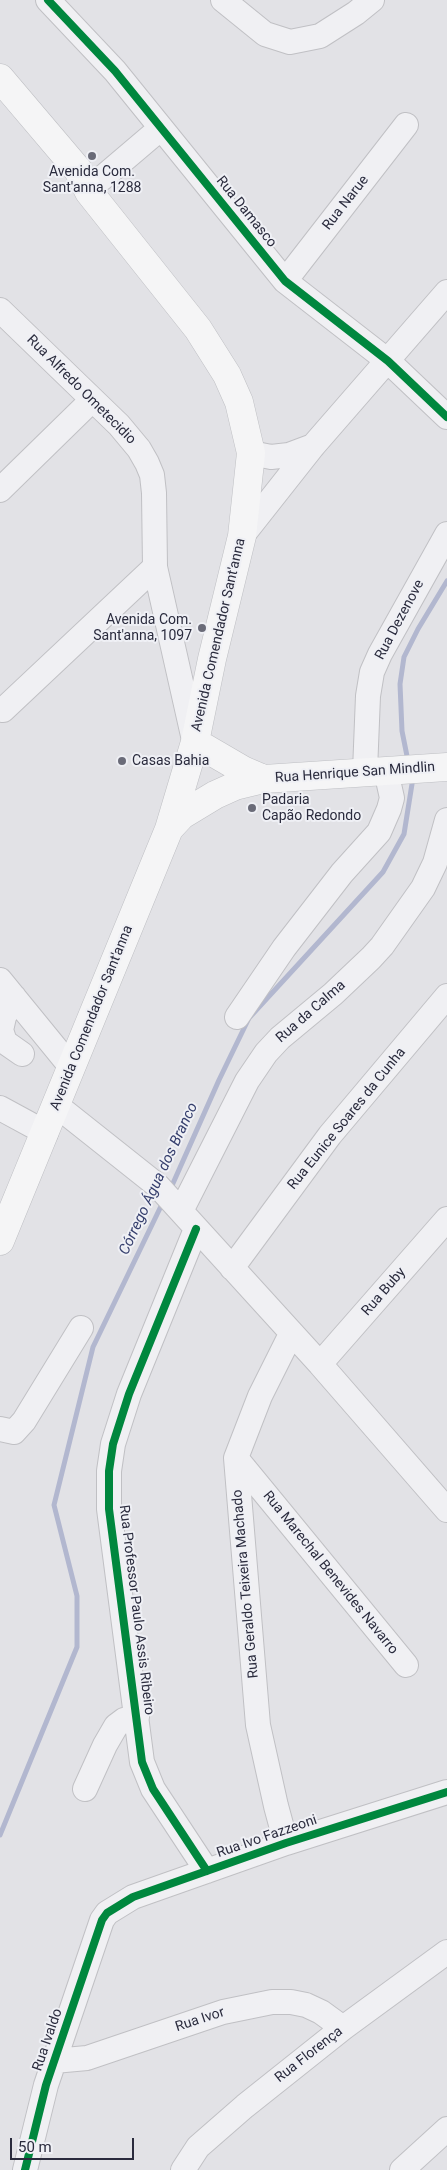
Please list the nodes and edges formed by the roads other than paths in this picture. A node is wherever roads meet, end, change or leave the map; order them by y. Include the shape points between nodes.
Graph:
1 (48, 0) edge
2 (223, 0) edge
3 (372, 0) edge
4 (0, 78) edge
5 (0, 102) edge
6 (406, 124) dead end
7 (161, 128) junction
8 (95, 186) junction
9 (285, 281) junction
10 (447, 292) edge
11 (0, 310) edge
12 (388, 362) junction
13 (92, 401) junction
14 (447, 417) edge
15 (313, 446) junction
16 (251, 453) junction
17 (0, 490) edge
18 (447, 534) edge
19 (242, 536) junction
20 (155, 567) junction
21 (3, 710) dead end
22 (195, 742) junction
23 (447, 766) edge
24 (382, 771) junction
25 (264, 779) junction
26 (447, 820) edge
27 (169, 829) junction
28 (7, 989) edge
29 (447, 996) edge
30 (237, 1017) dead end
31 (22, 1054) dead end
32 (71, 1067) junction
33 (56, 1105) junction
34 (0, 1108) edge
35 (46, 1133) junction
36 (180, 1210) junction
37 (447, 1219) edge
38 (196, 1229) junction
39 (0, 1241) edge
40 (232, 1268) junction
41 (81, 1328) dead end
42 (291, 1334) junction
43 (320, 1364) junction
44 (0, 1429) edge
45 (236, 1458) junction
46 (447, 1510) edge
47 (406, 1665) dead end
48 (136, 1717) junction
49 (85, 1789) dead end
50 (447, 1792) edge
51 (286, 1842) junction
52 (208, 1871) junction
53 (102, 1920) joint
54 (447, 1952) edge
55 (343, 2028) junction
56 (54, 2061) junction
57 (447, 2129) edge
58 (25, 2170) edge
59 (182, 2170) edge
60 (402, 2170) edge

1 - 7 street, Rua Damasco via 115,71
2 - 3 street via 265,34 290,42 320,36
4 - 8 main road, Avenida Comendador Sant'anna
5 - 8 main road, Avenida Comendador Sant'anna via 69,179
6 - 9 street, Rua Narue
7 - 8 street
7 - 9 street, Rua Damasco
8 - 16 main road, Avenida Comendador Sant'anna via 214,354 239,402
9 - 12 street, Rua Damasco
10 - 12 street
11 - 13 street, Rua Alfredo Ometecidio
12 - 14 street, Rua Damasco
12 - 15 street
13 - 17 street
13 - 20 street, Rua Alfredo Ometecidio via 119,425 139,449 152,475
15 - 16 street via 289,456
15 - 19 street
16 - 19 main road, Avenida Comendador Sant'anna
18 - 24 street, Rua Dezenove via 372,672 368,696
19 - 22 main road, Avenida Comendador Sant'anna
20 - 21 street
20 - 22 street, Rua Alfredo Ometecidio
22 - 25 main road
22 - 27 main road, Avenida Comendador Sant'anna
23 - 24 main road, Rua Henrique San Mindlin
24 - 25 main road, Rua Henrique San Mindlin
24 - 30 street via 392,798 379,832 342,873 284,948
25 - 27 main road, Rua Henrique San Mindlin via 215,795 182,816
26 - 36 street, Rua da Calma via 430,875 382,946 355,974 280,1038 254,1070
27 - 32 main road, Avenida Comendador Sant'anna
28 - 31 street via 1,1030 5,1042
28 - 32 street
29 - 40 street, Rua Eunice Soares da Cunha via 330,1135
32 - 33 main road, Avenida Comendador Sant'anna
33 - 35 main road, Avenida Comendador Sant'anna
33 - 36 street via 158,1186
34 - 35 street
35 - 39 main road, Avenida Comendador Sant'anna
36 - 38 street
37 - 43 street, Rua Buby
38 - 40 street
38 - 48 street, Rua Professor Paulo Assis Ribeiro via 129,1394 114,1444 110,1472 109,1508
40 - 42 street
41 - 44 street via 24,1421 14,1432
42 - 43 street
42 - 45 street, Rua Geraldo Teixeira Machado via 260,1396
43 - 46 street
45 - 47 street, Rua Marechal Benevides Navarro
45 - 51 street, Rua Geraldo Teixeira Machado via 258,1725
48 - 49 street via 116,1726
48 - 52 street, Rua Professor Paulo Assis Ribeiro via 142,1762 153,1789
50 - 51 street, Rua Ivo Fazzeoni
51 - 52 street, Rua Ivo Fazzeoni
52 - 53 street, Rua Ivo Fazzeoni via 133,1897 107,1913
53 - 56 street, Rua Ivaldo
54 - 55 street, Rua Florença
55 - 56 street, Rua Ivor via 306,2005 272,2002 222,2012 87,2058
55 - 59 street, Rua Florença via 216,2131 198,2147
56 - 58 street, Rua Ivaldo
57 - 60 street

